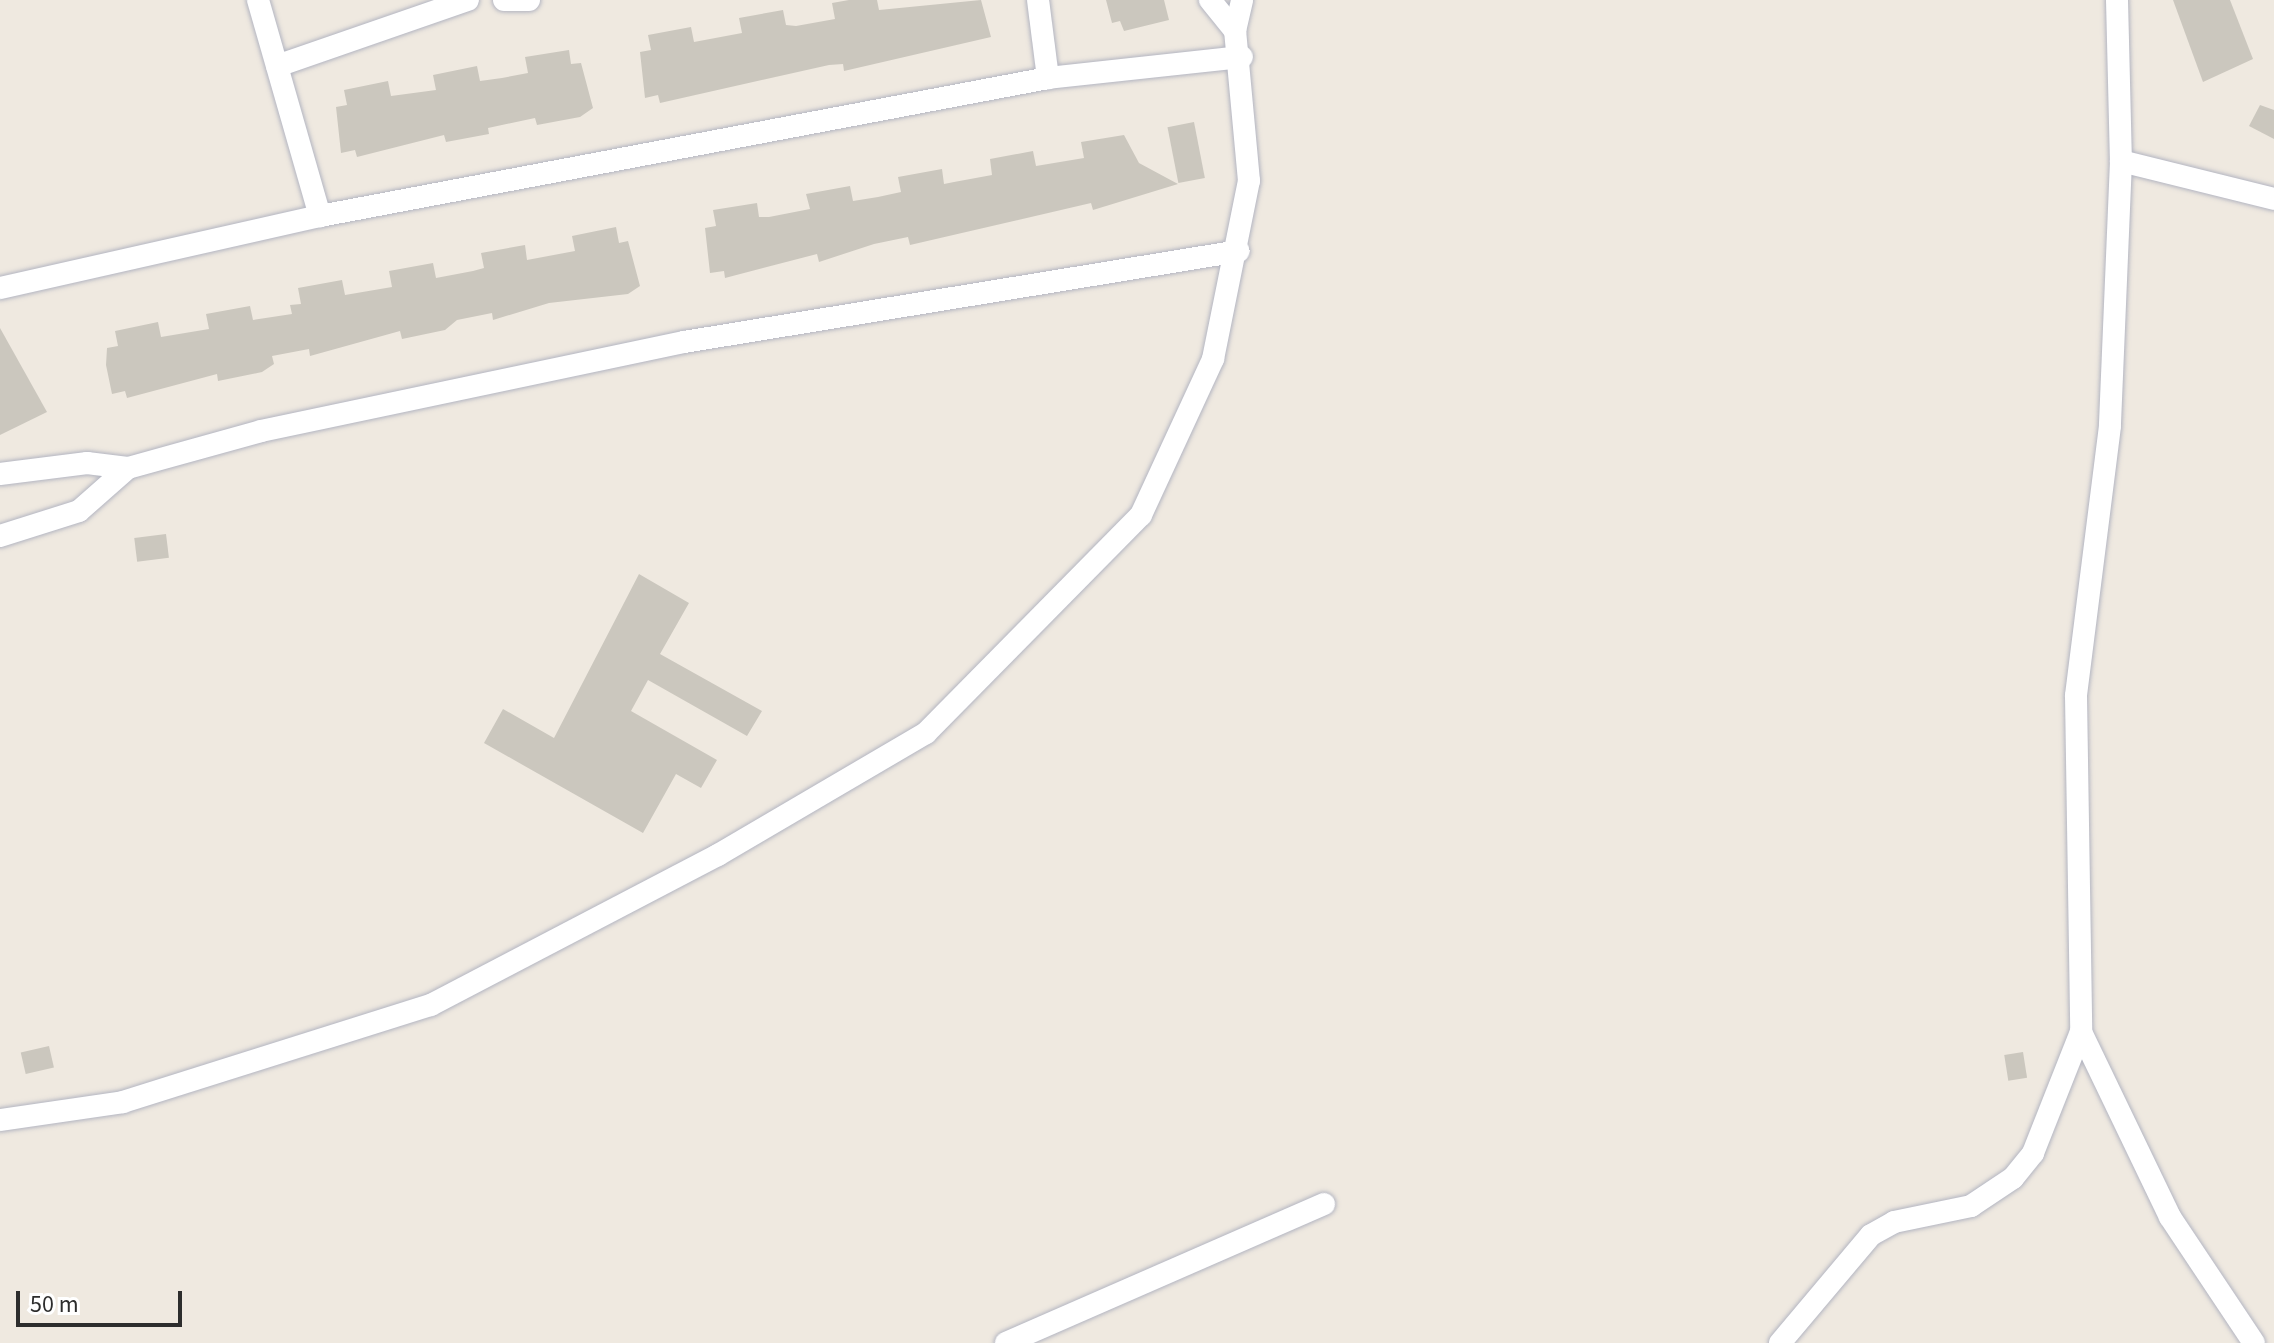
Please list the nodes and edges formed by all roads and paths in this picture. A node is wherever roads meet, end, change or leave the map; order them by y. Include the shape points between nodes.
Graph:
1 (258, 0) edge
2 (468, 0) edge
3 (504, 0) edge
4 (529, 0) edge
5 (1038, 0) edge
6 (1210, 0) edge
7 (1242, 0) edge
8 (2117, 0) edge
9 (1235, 31) junction
10 (1242, 57) junction
11 (277, 66) junction
12 (1048, 78) junction
13 (2121, 161) junction
14 (2274, 199) edge
15 (320, 216) junction
16 (1239, 251) junction
17 (0, 288) edge
18 (128, 468) junction
19 (0, 474) edge
20 (0, 536) edge
21 (2081, 1032) junction
22 (0, 1120) edge
23 (1324, 1204) dead end
24 (1006, 1343) edge
25 (1780, 1343) edge
26 (2254, 1343) edge

1 - 11 street
2 - 11 street
3 - 4 street
5 - 12 street
6 - 9 street
7 - 9 street
8 - 13 street
9 - 10 street
10 - 12 street
10 - 16 street via 1249,181
11 - 15 street
12 - 15 street
13 - 14 street
13 - 21 street via 2110,426 2076,696
15 - 17 street
16 - 18 street via 684,342 261,431
16 - 22 street via 1213,359 1141,515 926,733 718,855 431,1005 123,1102
18 - 19 street via 87,463
18 - 20 street via 79,511
21 - 25 street via 2033,1153 2013,1178 1971,1206 1894,1222 1871,1235
21 - 26 street via 2170,1217
23 - 24 street

